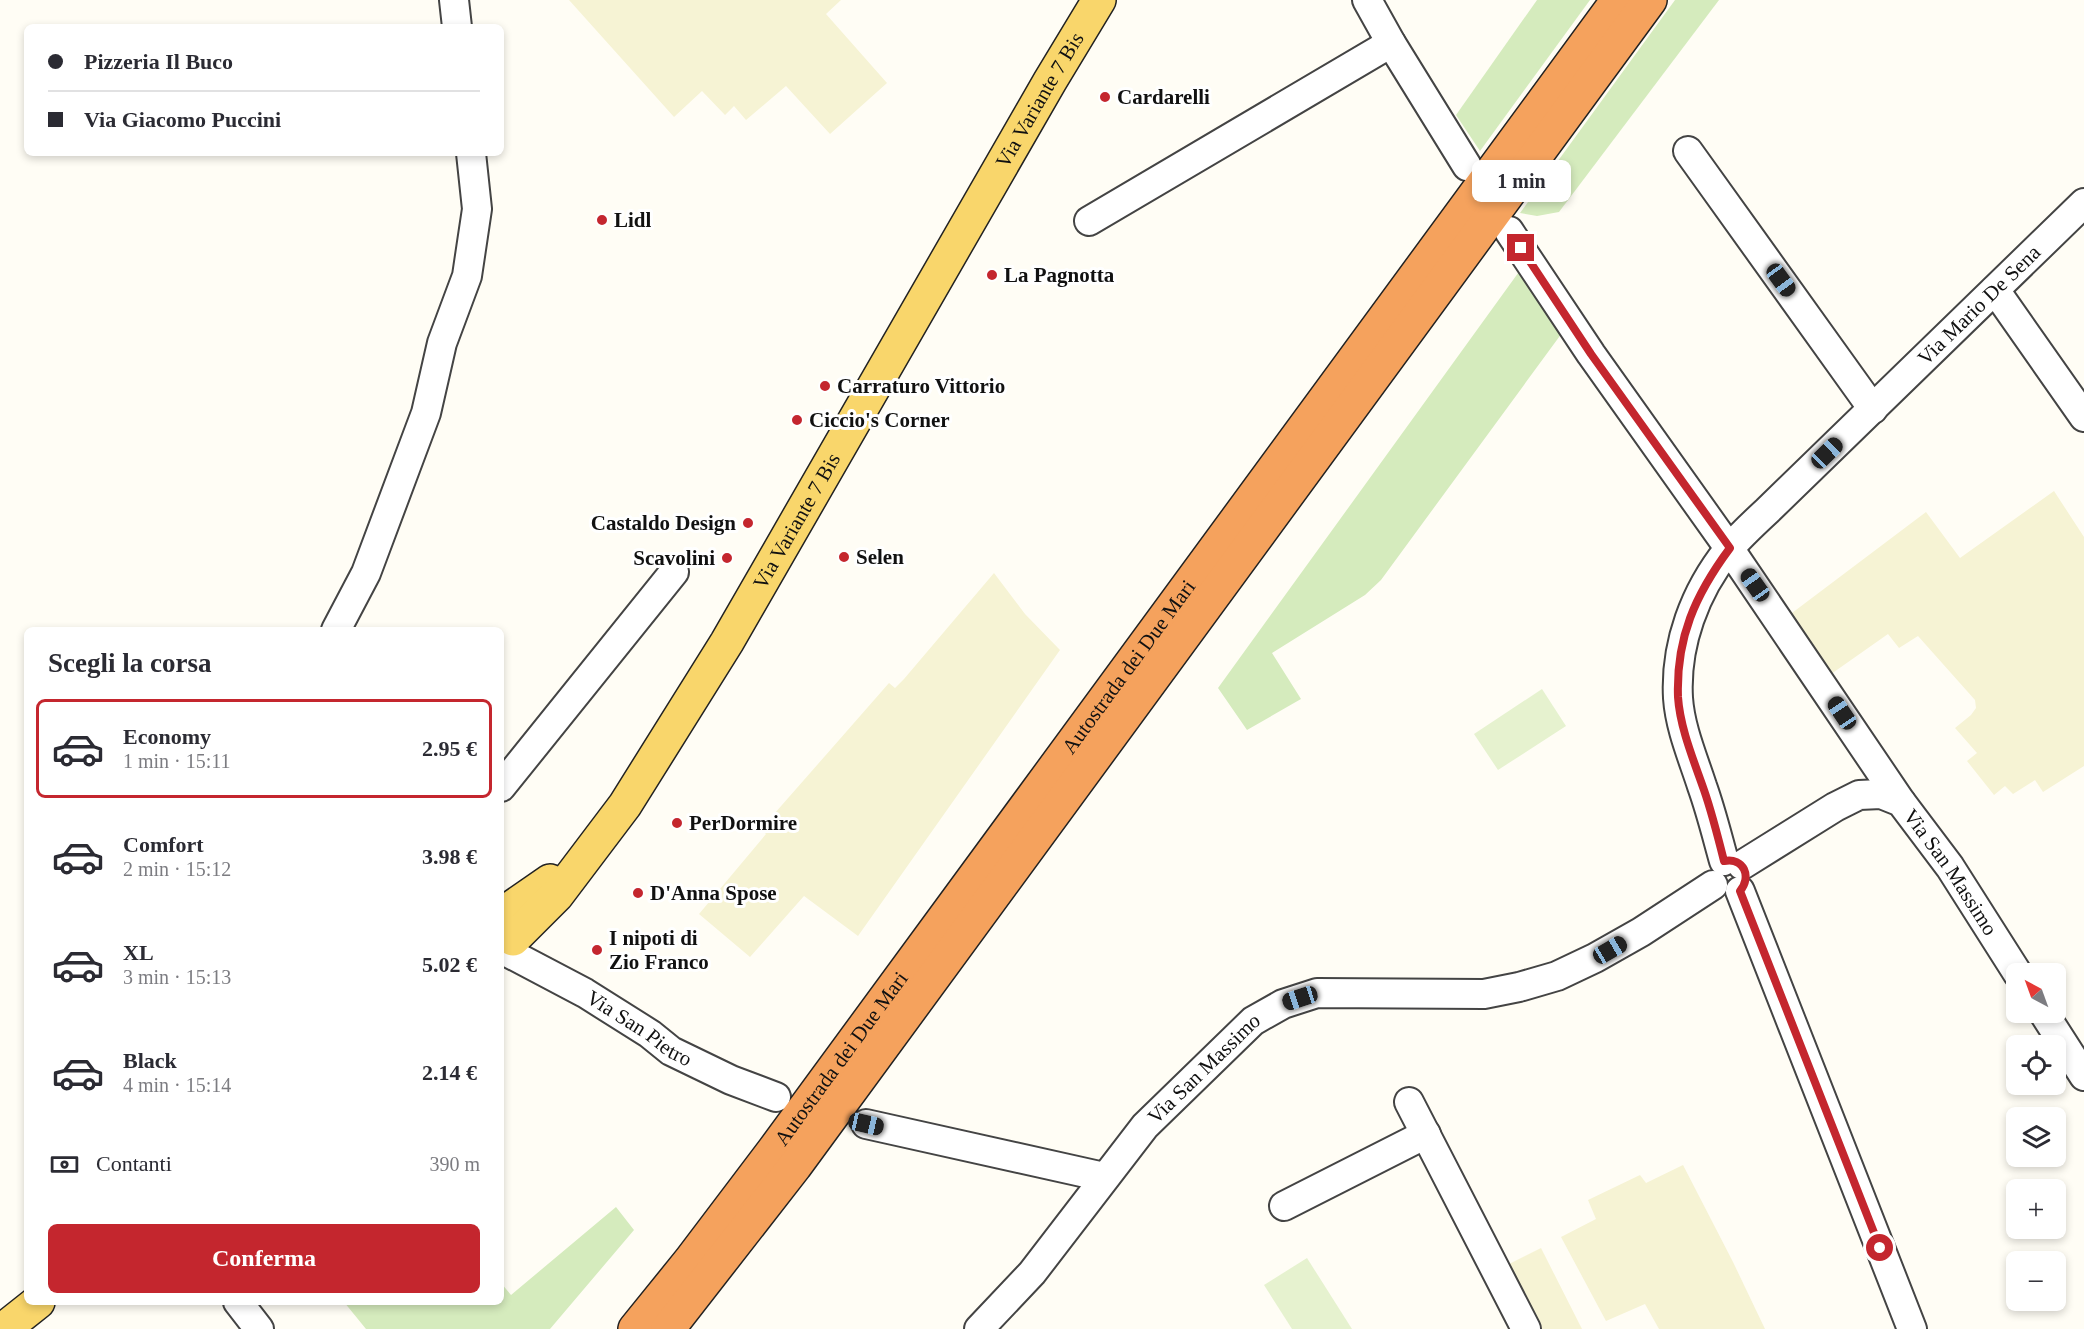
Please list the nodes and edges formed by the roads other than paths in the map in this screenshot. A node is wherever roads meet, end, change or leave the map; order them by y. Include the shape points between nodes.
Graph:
1 (454, 0) edge
2 (1099, 0) edge
3 (1367, 0) edge
4 (1618, 0) edge
5 (1650, 0) edge
6 (457, 24) edge
7 (1390, 43) junction
8 (1688, 151) dead end
9 (471, 156) edge
10 (1467, 166) dead end
11 (2084, 203) edge
12 (1089, 221) dead end
13 (1509, 231) dead end
14 (1995, 290) junction
15 (1873, 409) junction
16 (2084, 417) edge
17 (1730, 548) junction
18 (674, 572) dead end
19 (338, 627) edge
20 (504, 783) edge
21 (1901, 802) junction
22 (1730, 875) junction
23 (505, 937) edge
24 (2011, 963) edge
25 (2050, 1023) edge
26 (2084, 1076) edge
27 (776, 1097) dead end
28 (1409, 1101) dead end
29 (866, 1124) dead end
30 (1426, 1134) junction
31 (1104, 1178) junction
32 (1284, 1206) dead end
33 (34, 1305) edge
34 (240, 1305) edge
35 (4, 1329) edge
36 (259, 1329) edge
37 (635, 1329) edge
38 (668, 1329) edge
39 (979, 1329) edge
40 (1526, 1329) edge
41 (1912, 1329) edge

1 - 6 street
2 - 23 main road, Via Variante 7 Bis via 727,642 625,805 592,849 549,882
3 - 7 street
4 - 37 highway, Autostrada dei Due Mari via 774,1150
5 - 38 highway, Autostrada dei Due Mari via 795,1166
7 - 10 street
7 - 12 street
8 - 15 street
9 - 19 street via 477,208 466,276 442,343 426,413 366,573
11 - 14 street, Via Mario De Sena
13 - 17 street via 1591,354
14 - 15 street, Via Mario De Sena
14 - 16 street
15 - 17 street, Via Mario De Sena
17 - 21 street
17 - 22 street, Via Mario De Sena via 1702,587 1687,625 1679,663 1678,699
18 - 20 street
21 - 22 street, Via San Massimo via 1881,794 1859,795
21 - 24 street, Via San Massimo via 1950,867
22 - 31 street, Via San Massimo via 1595,958 1557,976 1519,987 1484,994 1317,993 1283,1004 1253,1021 1145,1126
22 - 41 street, Via Mario De Sena
23 - 27 street, Via San Pietro via 671,1051
25 - 26 street
28 - 30 street
29 - 31 street
30 - 32 street
30 - 40 street
31 - 39 street, Via San Massimo via 1032,1273
33 - 35 main road
34 - 36 street

